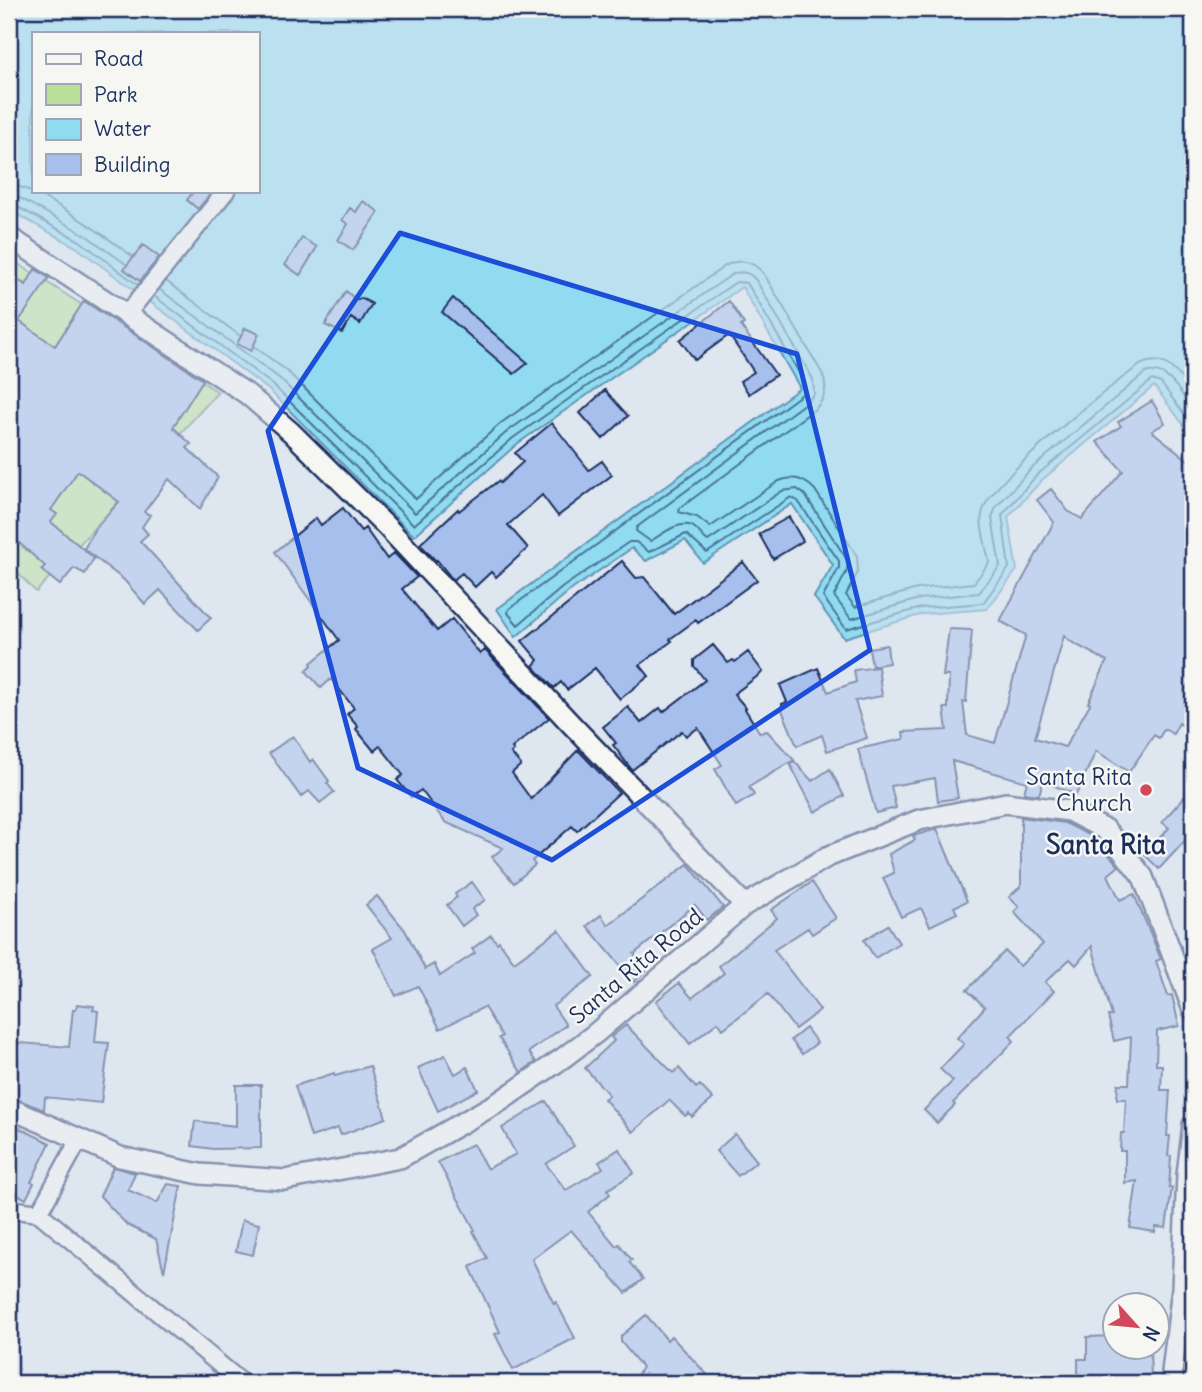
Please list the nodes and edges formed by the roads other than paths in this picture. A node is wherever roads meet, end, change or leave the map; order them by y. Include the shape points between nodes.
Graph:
1 (225, 192) edge
2 (9, 237) edge
3 (127, 314) junction
4 (745, 905) junction
5 (1193, 1010) edge
6 (9, 1108) edge
7 (1193, 1125) edge
8 (80, 1138) junction
9 (9, 1209) edge
10 (39, 1213) junction
11 (242, 1383) edge
12 (1174, 1383) edge

1 - 3 street
2 - 3 street
3 - 4 street via 247,394 299,439
4 - 5 street, Santa Rita Road via 827,857 919,820 1006,803 1069,811 1106,830 1143,877
4 - 8 street, Santa Rita Road via 563,1058 499,1102 400,1158 285,1180 169,1169 120,1157
6 - 8 street, Santa Rita Road
7 - 12 street
8 - 10 street
9 - 10 street
10 - 11 street

